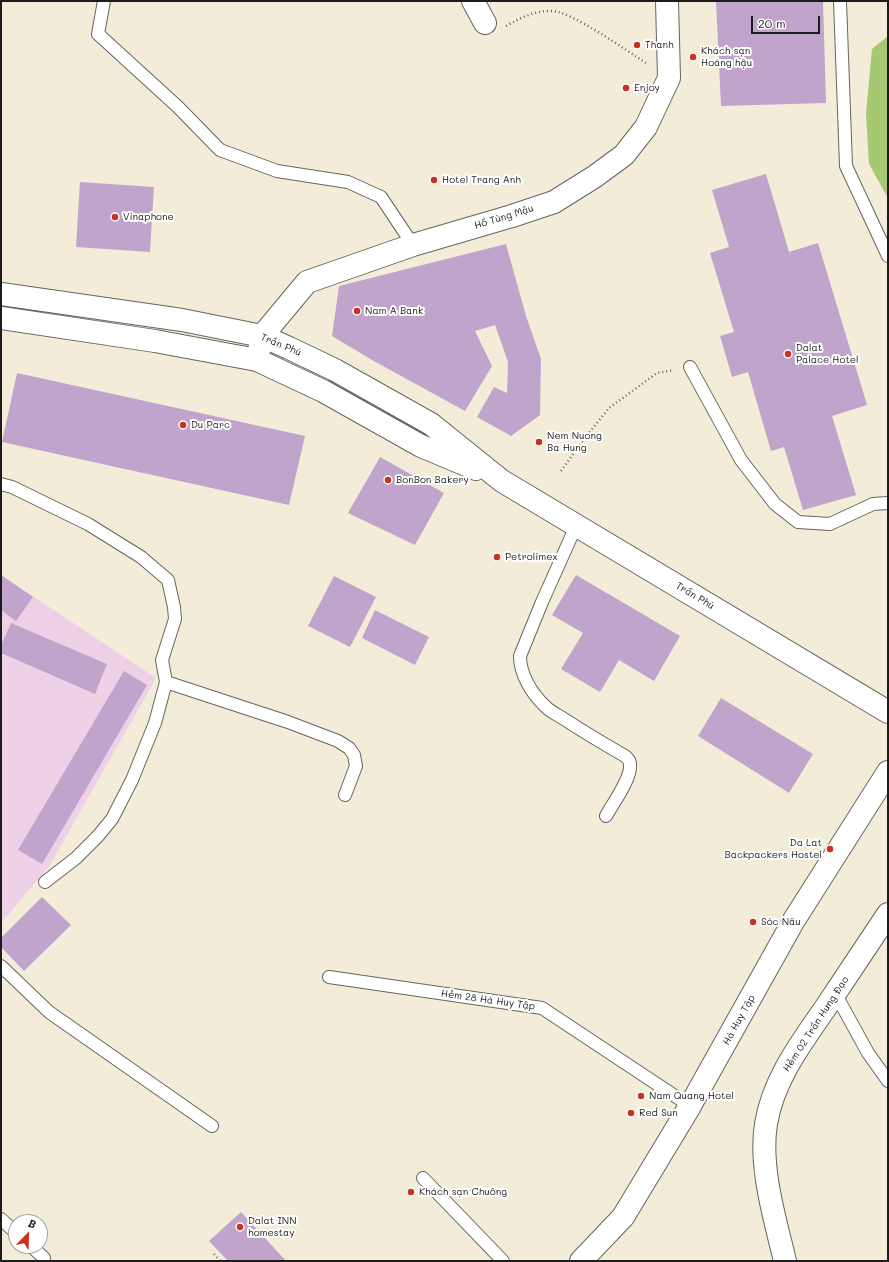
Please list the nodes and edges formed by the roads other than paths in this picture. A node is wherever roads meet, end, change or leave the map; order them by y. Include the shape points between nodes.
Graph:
1 (104, 1) edge
2 (473, 1) edge
3 (667, 1) edge
4 (840, 1) edge
5 (485, 23) road end
6 (413, 245) junction
7 (888, 256) edge
8 (9, 295) edge
9 (2, 321) edge
10 (262, 336) junction
11 (257, 360) junction
12 (690, 366) road end
13 (502, 481) junction
14 (1, 484) edge
15 (888, 503) edge
16 (576, 526) junction
17 (166, 682) junction
18 (888, 712) edge
19 (888, 772) edge
20 (345, 795) dead end
21 (606, 816) dead end
22 (45, 882) dead end
23 (888, 914) edge
24 (1, 966) edge
25 (329, 977) dead end
26 (835, 994) junction
27 (888, 1081) edge
28 (690, 1106) junction
29 (212, 1126) dead end
30 (423, 1178) dead end
31 (40, 1254) edge
32 (44, 1258) dead end
33 (503, 1261) edge
34 (581, 1261) edge
35 (785, 1261) edge

1 - 6 lane via 98,34 178,107 220,150 278,171 348,182 381,197
2 - 5 street
3 - 6 street, Hồ Tùng Mậu via 669,78 646,127 624,155 554,202
4 - 7 lane via 846,166
6 - 10 street, Hồ Tùng Mậu via 307,282
8 - 9 street
8 - 10 street, Trần Phú via 182,320
9 - 11 street, Trần Phú via 155,341
10 - 11 street, Hồ Tùng Mậu
10 - 13 street, Trần Phú via 335,370 431,424
11 - 13 street, Trần Phú via 323,391 421,446
12 - 15 lane via 741,460 775,504 798,522 830,524 873,504
13 - 16 street, Trần Phú
14 - 17 lane via 88,524 140,557 168,580 175,619 162,660
16 - 18 street, Trần Phú
16 - 21 lane via 520,656 520,665 529,686 546,707 629,759 630,774
17 - 20 lane via 338,741 349,748 354,755 356,766
17 - 22 lane via 155,723 132,780 112,819 76,858
19 - 28 street, Hà Huy Tập via 794,920
23 - 26 street, Hẻm 02 Trần Hưng Đạo
24 - 29 lane via 50,1012
25 - 28 lane, Hẻm 28 Hà Huy Tập via 542,1008
26 - 27 lane via 868,1053
26 - 35 street, Hẻm 02 Trần Hưng Đạo via 793,1056 774,1091 766,1124 764,1154 770,1197
28 - 34 street, Hà Huy Tập via 623,1217
30 - 33 lane
31 - 32 lane

